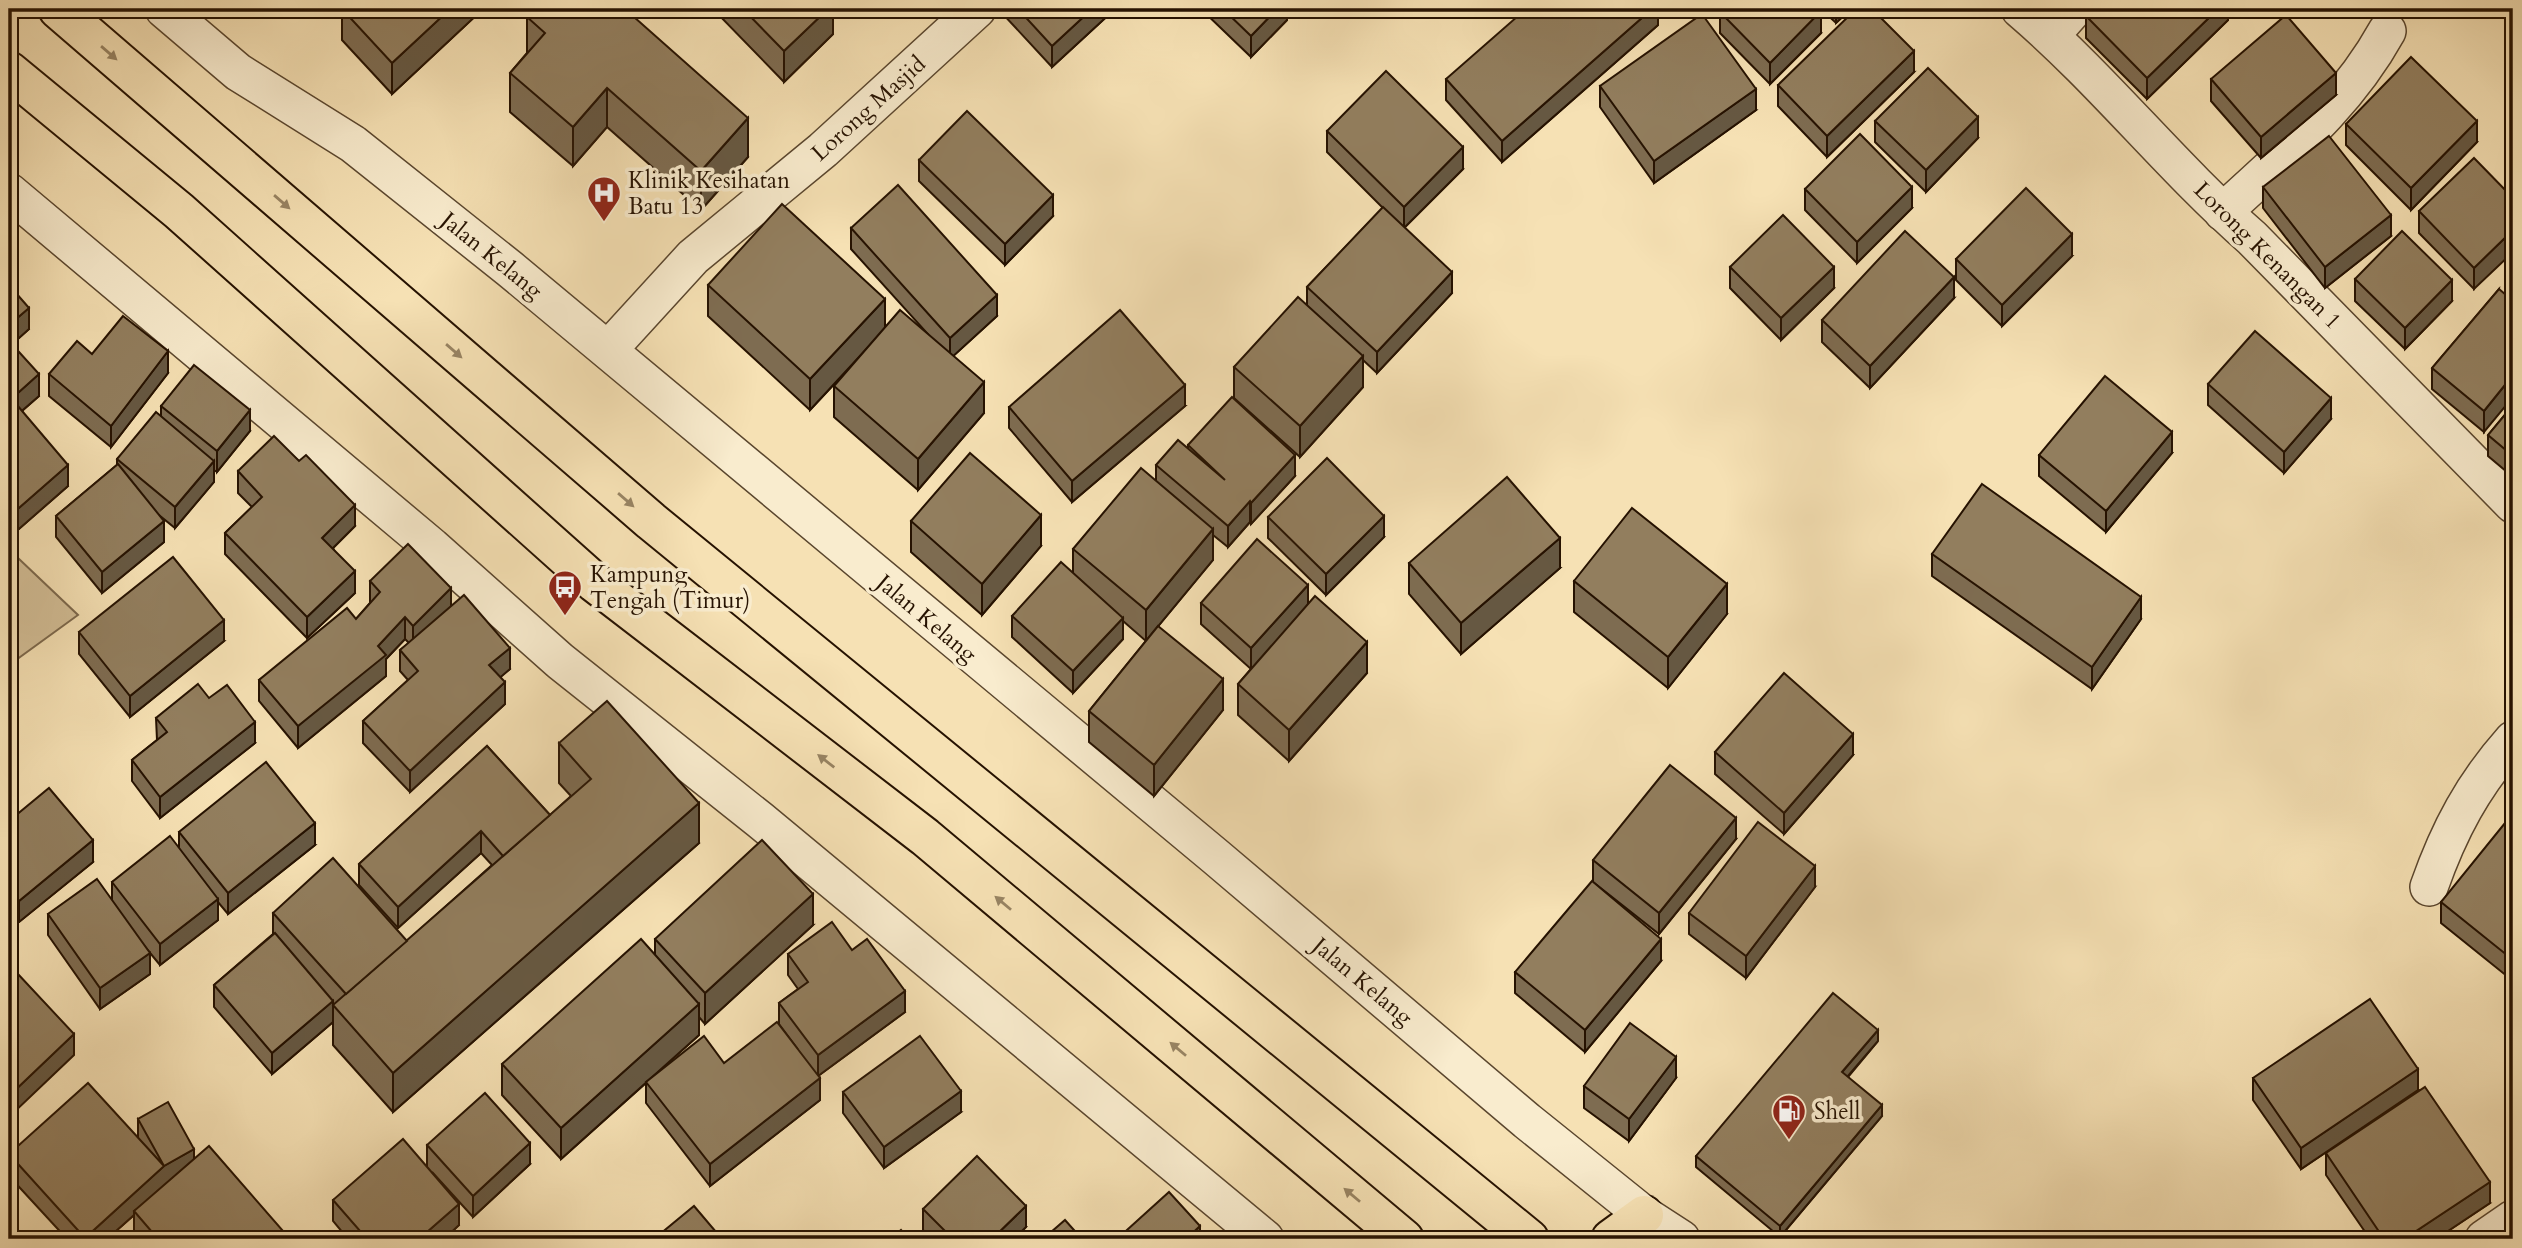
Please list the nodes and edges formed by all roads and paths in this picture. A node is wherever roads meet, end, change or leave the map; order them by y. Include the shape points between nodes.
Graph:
1 (58, 9) edge
2 (164, 9) edge
3 (977, 9) edge
4 (2020, 9) edge
5 (2062, 22) edge
6 (2387, 32) dead end
7 (9, 71) edge
8 (9, 192) edge
9 (2223, 212) junction
10 (608, 350) junction
11 (2513, 504) edge
12 (2513, 740) edge
13 (2429, 887) dead end
14 (1644, 1215) junction
15 (2513, 1219) edge
16 (1518, 1229) edge
17 (1265, 1239) edge
18 (1404, 1239) edge
19 (1558, 1239) edge
20 (1611, 1239) edge
21 (1681, 1239) edge
22 (2484, 1239) edge

1 -> 16 highway via 651,521
2 - 10 street, Jalan Kelang via 238,72 353,144
3 - 10 street, Lorong Masjid via 823,150 693,257
4 - 5 street, Lorong Kenangan 1
5 - 9 street, Lorong Kenangan 1
6 - 9 street via 2338,105
18 -> 7 highway via 925,837 595,583 179,211
8 - 17 street via 432,547 560,661 792,846
9 - 11 street, Lorong Kenangan 1
10 - 14 street, Jalan Kelang
12 - 13 street via 2461,808
14 - 20 highway
14 - 21 street, Jalan Kelang
15 - 22 street
16 - 19 highway

